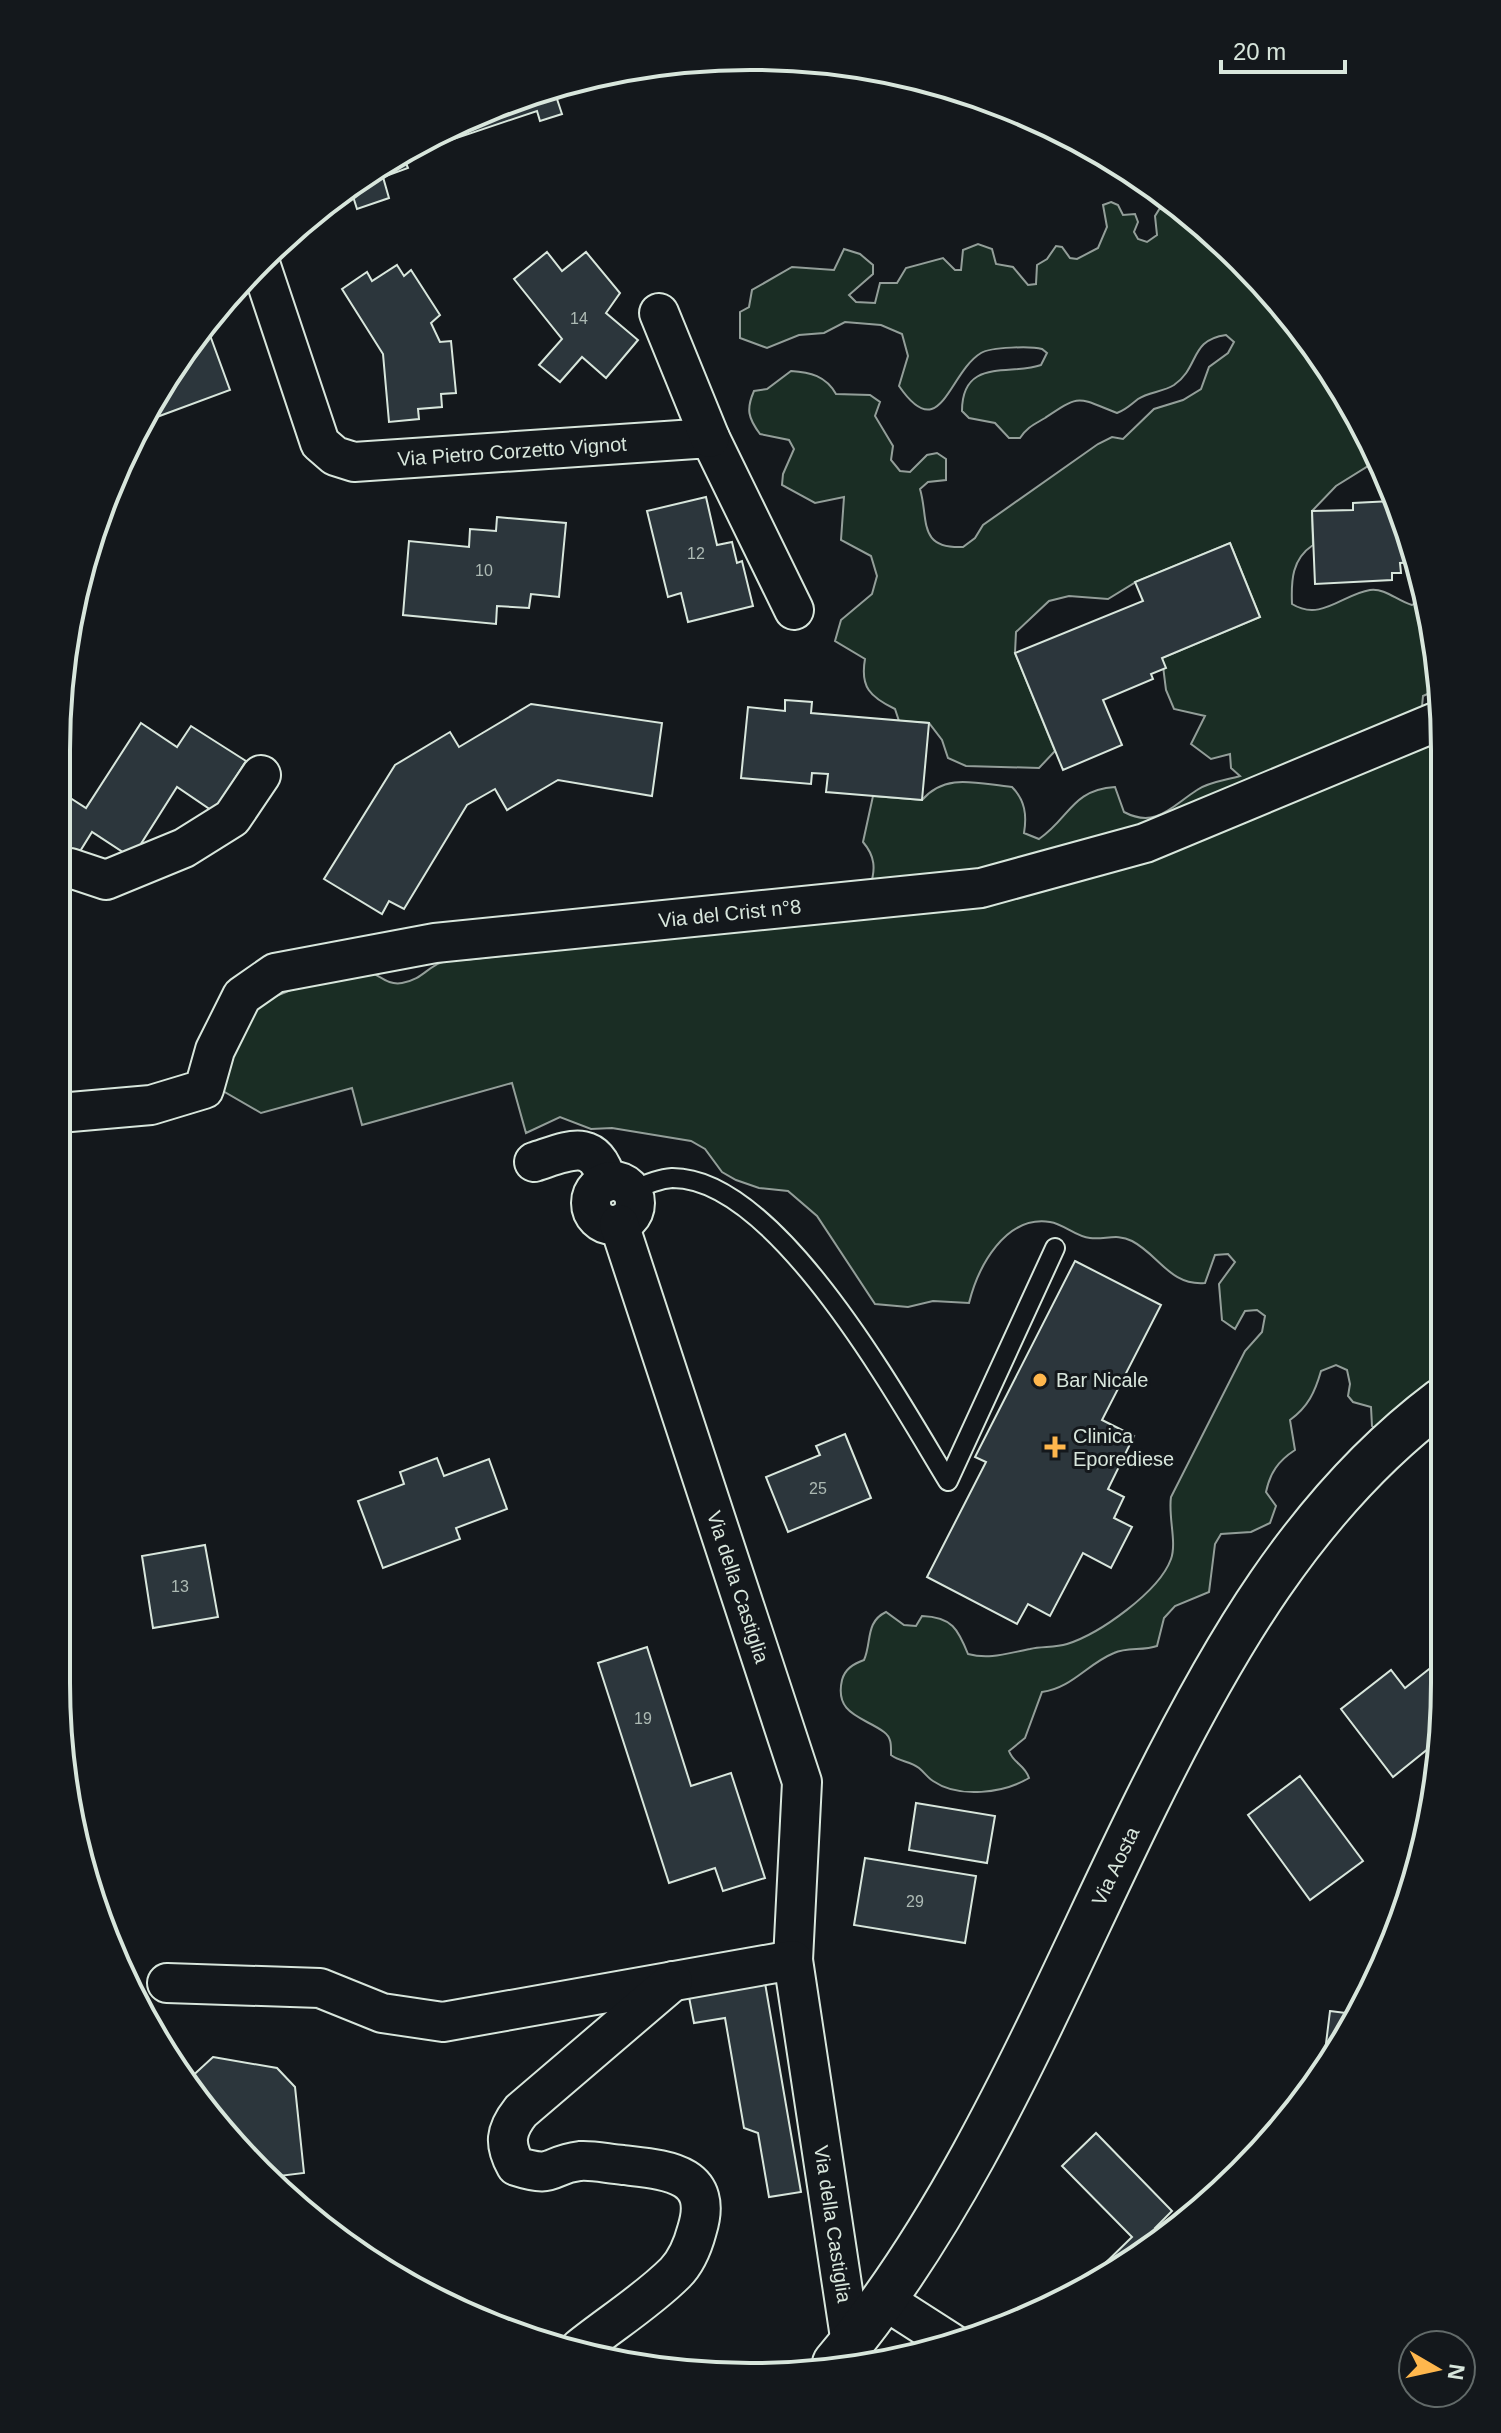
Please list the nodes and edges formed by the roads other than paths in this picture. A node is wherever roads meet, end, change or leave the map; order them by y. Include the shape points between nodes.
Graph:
1 (264, 275) edge
2 (659, 313) dead end
3 (710, 438) junction
4 (794, 610) dead end
5 (1430, 724) edge
6 (261, 775) dead end
7 (70, 868) dead end
8 (70, 1112) edge
9 (534, 1162) dead end
10 (619, 1199) junction
11 (1055, 1248) dead end
12 (1431, 1410) edge
13 (793, 1960) junction
14 (676, 1979) junction
15 (167, 1983) dead end
16 (886, 2301) junction
17 (940, 2336) edge
18 (587, 2343) edge
19 (843, 2354) edge

1 - 3 street, Via Pietro Corzetto Vignot via 320,443 335,456 354,462
2 - 3 street
3 - 4 street
5 - 8 street, Via del Crist n°8 via 1145,843 981,888 435,943 275,973 242,996 215,1050 204,1089 151,1105
6 - 7 street via 232,818 184,848 106,880
9 - 10 street, Via della Castiglia via 574,1149 592,1153 602,1162
10 - 11 lane via 654,1182 685,1180 734,1201 756,1219 841,1308 948,1481
10 - 13 street, Via della Castiglia via 802,1782
12 - 16 main road, Via Aosta via 1336,1499 1252,1609 1169,1757 937,2222
13 - 14 street
13 - 19 street, Via della Castiglia
14 - 15 street via 443,2022 382,2013 320,1988
14 - 18 street via 508,2127 507,2149 516,2166 541,2174 580,2161 661,2169 692,2183 699,2198 695,2239 676,2273
16 - 17 street
16 - 19 main road, Via Aosta

